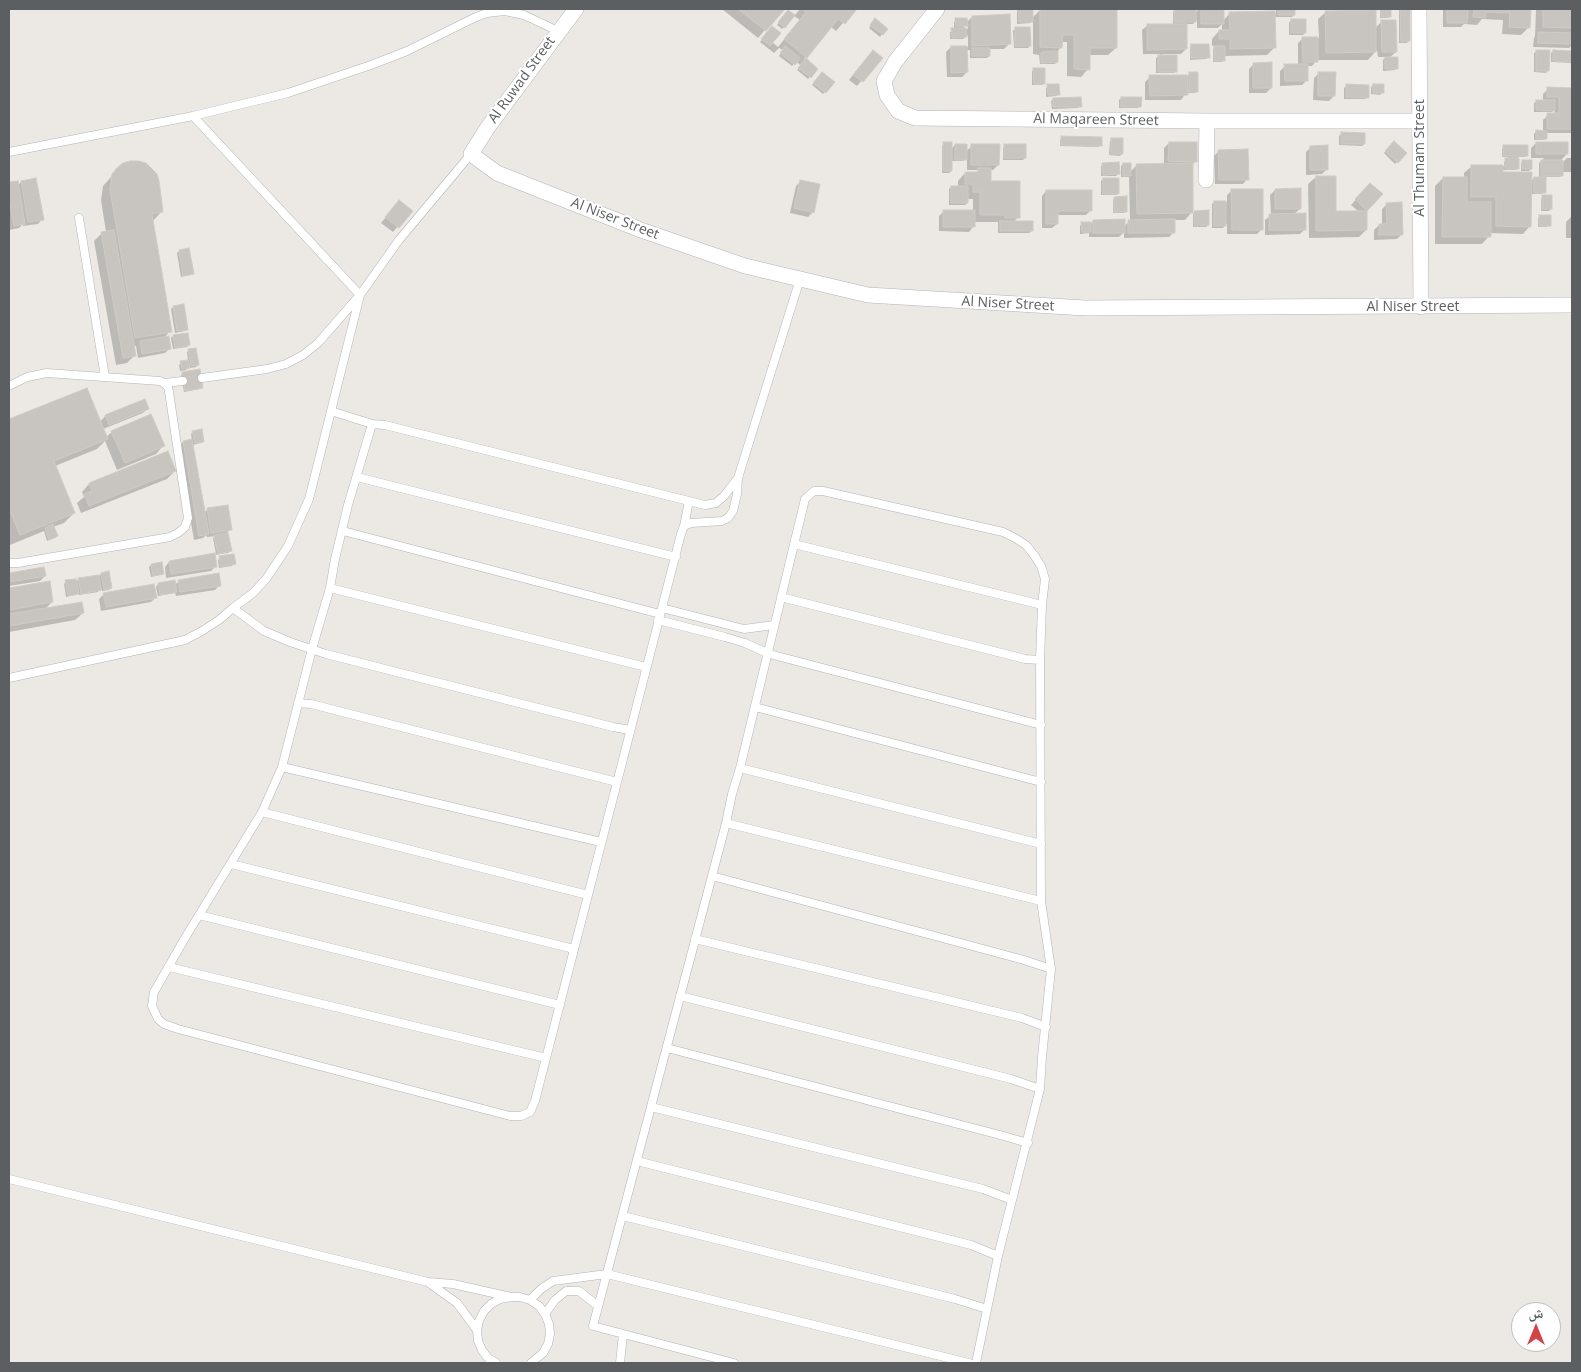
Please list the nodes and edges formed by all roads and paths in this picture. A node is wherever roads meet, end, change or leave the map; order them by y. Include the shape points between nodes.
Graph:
1 (576, 9) edge
2 (937, 9) edge
3 (1419, 9) edge
4 (558, 31) junction
5 (193, 116) junction
6 (1207, 121) junction
7 (1419, 121) junction
8 (9, 152) edge
9 (471, 154) junction
10 (1206, 180) dead end
11 (78, 218) dead end
12 (800, 279) junction
13 (360, 295) junction
14 (1572, 305) edge
15 (1421, 307) junction
16 (105, 377) junction
17 (202, 378) dead end
18 (184, 380) dead end
19 (164, 383) junction
20 (9, 386) edge
21 (331, 411) junction
22 (372, 424) junction
23 (358, 478) junction
24 (738, 478) junction
25 (689, 501) junction
26 (684, 526) junction
27 (343, 531) junction
28 (794, 544) junction
29 (676, 557) junction
30 (9, 563) edge
31 (330, 588) junction
32 (781, 597) junction
33 (1042, 605) junction
34 (233, 608) junction
35 (660, 614) junction
36 (774, 625) junction
37 (312, 649) junction
38 (768, 653) junction
39 (1040, 660) junction
40 (646, 667) junction
41 (9, 678) edge
42 (298, 703) junction
43 (755, 708) junction
44 (1041, 725) junction
45 (630, 730) junction
46 (282, 767) junction
47 (740, 768) junction
48 (617, 782) junction
49 (1041, 782) junction
50 (262, 812) junction
51 (726, 823) junction
52 (601, 842) junction
53 (1041, 844) junction
54 (231, 864) junction
55 (712, 876) junction
56 (588, 895) junction
57 (1041, 901) junction
58 (200, 915) junction
59 (695, 939) junction
60 (574, 949) junction
61 (169, 967) junction
62 (1051, 969) junction
63 (680, 996) junction
64 (560, 1005) junction
65 (1046, 1026) junction
66 (667, 1048) junction
67 (546, 1058) junction
68 (1040, 1089) junction
69 (651, 1107) junction
70 (1028, 1143) junction
71 (637, 1161) junction
72 (9, 1178) edge
73 (1012, 1200) junction
74 (622, 1216) junction
75 (998, 1256) junction
76 (607, 1274) junction
77 (428, 1282) junction
78 (510, 1297) junction
79 (530, 1300) junction
80 (598, 1306) junction
81 (987, 1309) junction
82 (545, 1314) junction
83 (477, 1330) junction
84 (622, 1334) junction
85 (496, 1363) edge
86 (531, 1363) edge
87 (620, 1363) edge
88 (734, 1363) edge
89 (969, 1363) edge
90 (976, 1363) edge

1 - 4 street, Al Ruwad Street
2 - 6 street, Al Maqareen Street via 884,81 886,95 898,111 915,118
3 - 7 street, Al Thumam Street
4 - 5 lane via 524,15 505,11 487,13 407,51 335,78
4 - 9 street, Al Ruwad Street
5 - 8 lane
5 - 13 lane
6 - 7 street, Al Maqareen Street
6 - 10 street
7 - 15 street, Al Thumam Street
9 - 12 street, Al Niser Street via 497,173 641,230 745,266
9 - 13 lane via 399,240
11 - 16 lane
12 - 15 street, Al Niser Street via 868,295 1085,308
12 - 24 lane
13 - 17 lane via 318,343 294,360 267,369
13 - 21 lane
14 - 15 street, Al Niser Street
16 - 19 lane
16 - 20 lane via 47,373 27,377
18 - 19 lane
19 - 30 lane via 169,392 188,509 185,527 170,537
21 - 22 lane
21 - 34 lane via 308,499 288,546 266,579
22 - 23 lane
22 - 25 lane via 385,424
23 - 27 lane
23 - 29 lane
24 - 25 lane via 716,503 705,505
24 - 26 lane via 733,511 728,518
25 - 26 lane
26 - 29 lane
27 - 31 lane
27 - 35 lane
28 - 32 lane
28 - 33 lane
28 - 33 lane via 805,499 814,491 1004,532 1026,545 1041,566 1045,578
29 - 35 lane
31 - 37 lane
31 - 40 lane
32 - 36 lane
32 - 39 lane
33 - 39 lane
34 - 37 lane via 264,631
34 - 41 lane via 184,640
35 - 36 lane via 744,629
35 - 38 lane via 745,642
35 - 40 lane
36 - 38 lane
37 - 42 lane
37 - 45 lane
38 - 43 lane
38 - 44 lane
39 - 44 lane
40 - 45 lane
42 - 46 lane
42 - 48 lane
43 - 47 lane
43 - 49 lane
44 - 49 lane
45 - 48 lane
46 - 50 lane
46 - 52 lane
47 - 51 lane
47 - 53 lane
48 - 52 lane
49 - 53 lane
50 - 54 lane
50 - 56 lane
51 - 55 lane
51 - 57 lane
52 - 56 lane
53 - 57 lane
54 - 58 lane
54 - 60 lane
55 - 59 lane
55 - 62 lane
56 - 60 lane
57 - 62 lane
58 - 61 lane
58 - 64 lane
59 - 63 lane
59 - 65 lane
60 - 64 lane
61 - 67 lane
61 - 67 lane via 152,999 154,1013 164,1024 510,1116 530,1112
62 - 65 lane
63 - 66 lane
63 - 68 lane
64 - 67 lane
65 - 68 lane
66 - 69 lane
66 - 70 lane
68 - 70 lane
69 - 71 lane
69 - 73 lane via 983,1189
70 - 73 lane
71 - 74 lane
71 - 75 lane via 971,1245
72 - 77 lane
73 - 75 lane
74 - 76 lane
74 - 81 lane
75 - 81 lane
76 - 79 lane via 553,1281
76 - 80 lane
76 - 89 lane
77 - 78 lane via 453,1284
77 - 83 lane via 457,1303
78 - 79 lane
78 - 83 lane via 491,1304 479,1320
79 - 82 lane
80 - 82 lane via 579,1291 566,1291
80 - 84 lane via 593,1326
81 - 90 lane
82 - 86 lane via 550,1334 548,1344
83 - 85 lane via 482,1350
84 - 87 lane
84 - 88 lane

